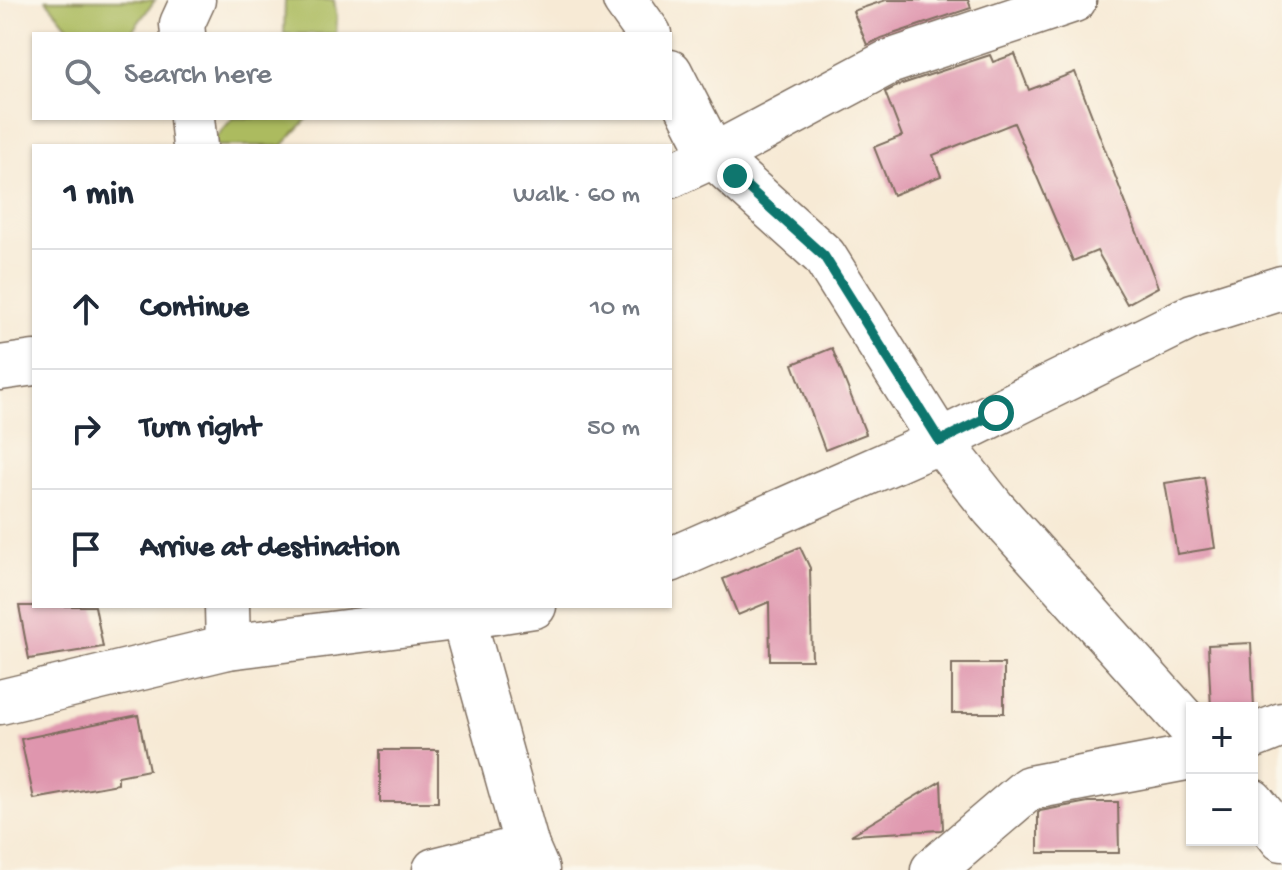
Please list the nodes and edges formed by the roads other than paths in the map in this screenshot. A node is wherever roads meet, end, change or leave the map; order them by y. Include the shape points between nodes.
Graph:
1 (179, 0) edge
2 (193, 0) edge
3 (625, 0) edge
4 (1074, 0) edge
5 (182, 32) edge
6 (182, 32) edge
7 (648, 32) edge
8 (672, 76) edge
9 (190, 120) edge
10 (193, 144) edge
11 (713, 156) junction
12 (672, 175) edge
13 (1282, 288) edge
14 (32, 363) edge
15 (0, 368) edge
16 (940, 441) junction
17 (672, 559) edge
18 (521, 608) edge
19 (463, 617) junction
20 (227, 626) edge
21 (0, 702) edge
22 (1186, 722) edge
23 (1282, 725) edge
24 (1258, 735) edge
25 (1186, 758) edge
26 (1258, 809) edge
27 (1282, 839) edge
28 (532, 858) edge
29 (435, 870) edge
30 (933, 870) edge

1 - 5 street
2 - 6 street
3 - 7 street
4 - 11 street via 889,62
8 - 11 street
9 - 10 street
11 - 12 street
11 - 16 street via 824,256
13 - 16 street via 1193,316
14 - 15 street
16 - 17 street
16 - 22 street via 993,508
18 - 19 street
19 - 20 street
19 - 28 street
20 - 21 street
23 - 24 street
25 - 30 street via 1029,788
26 - 27 street
28 - 29 street

